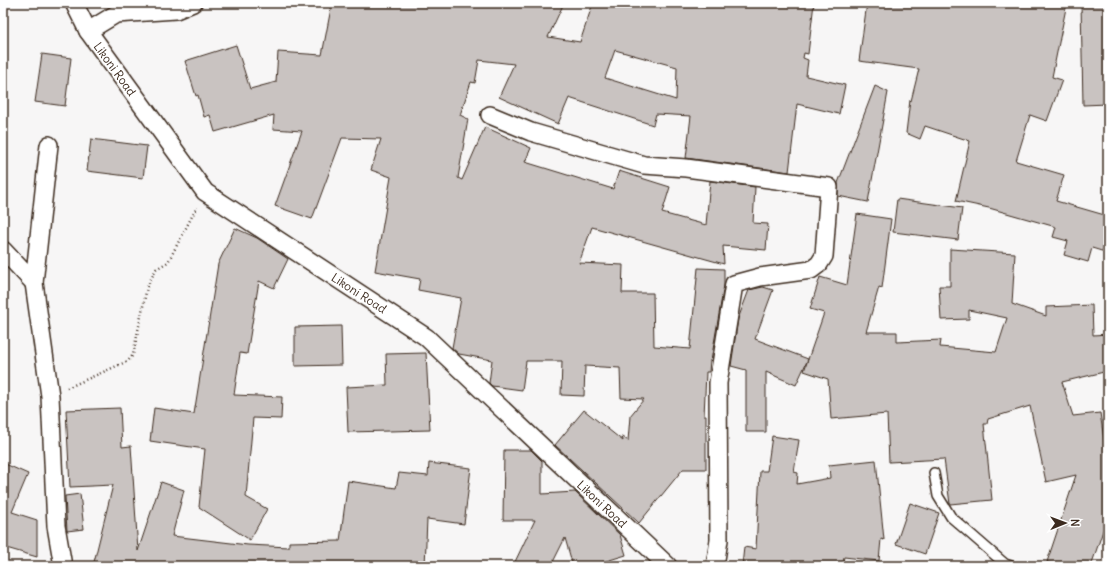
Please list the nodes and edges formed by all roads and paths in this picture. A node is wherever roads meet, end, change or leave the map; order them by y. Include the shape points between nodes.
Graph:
1 (74, 3) edge
2 (193, 3) edge
3 (88, 31) junction
4 (490, 115) dead end
5 (49, 145) dead end
6 (205, 192) junction
7 (3, 250) edge
8 (34, 284) junction
9 (50, 396) junction
10 (934, 473) dead end
11 (63, 566) edge
12 (668, 566) edge
13 (715, 566) edge
14 (1011, 566) edge

1 - 3 street, Likoni Road
2 - 3 street via 176,10 116,14
3 - 6 street, Likoni Road
4 - 13 street via 531,132 644,165 829,186 825,251 819,264 811,270 760,277 734,284 718,383 719,540
5 - 8 street
6 - 9 path via 168,262 150,276 133,354 128,361
6 - 12 street, Likoni Road via 426,337
7 - 8 street
8 - 9 street
9 - 11 street via 56,526
10 - 14 lane via 938,496 951,517 1005,564

